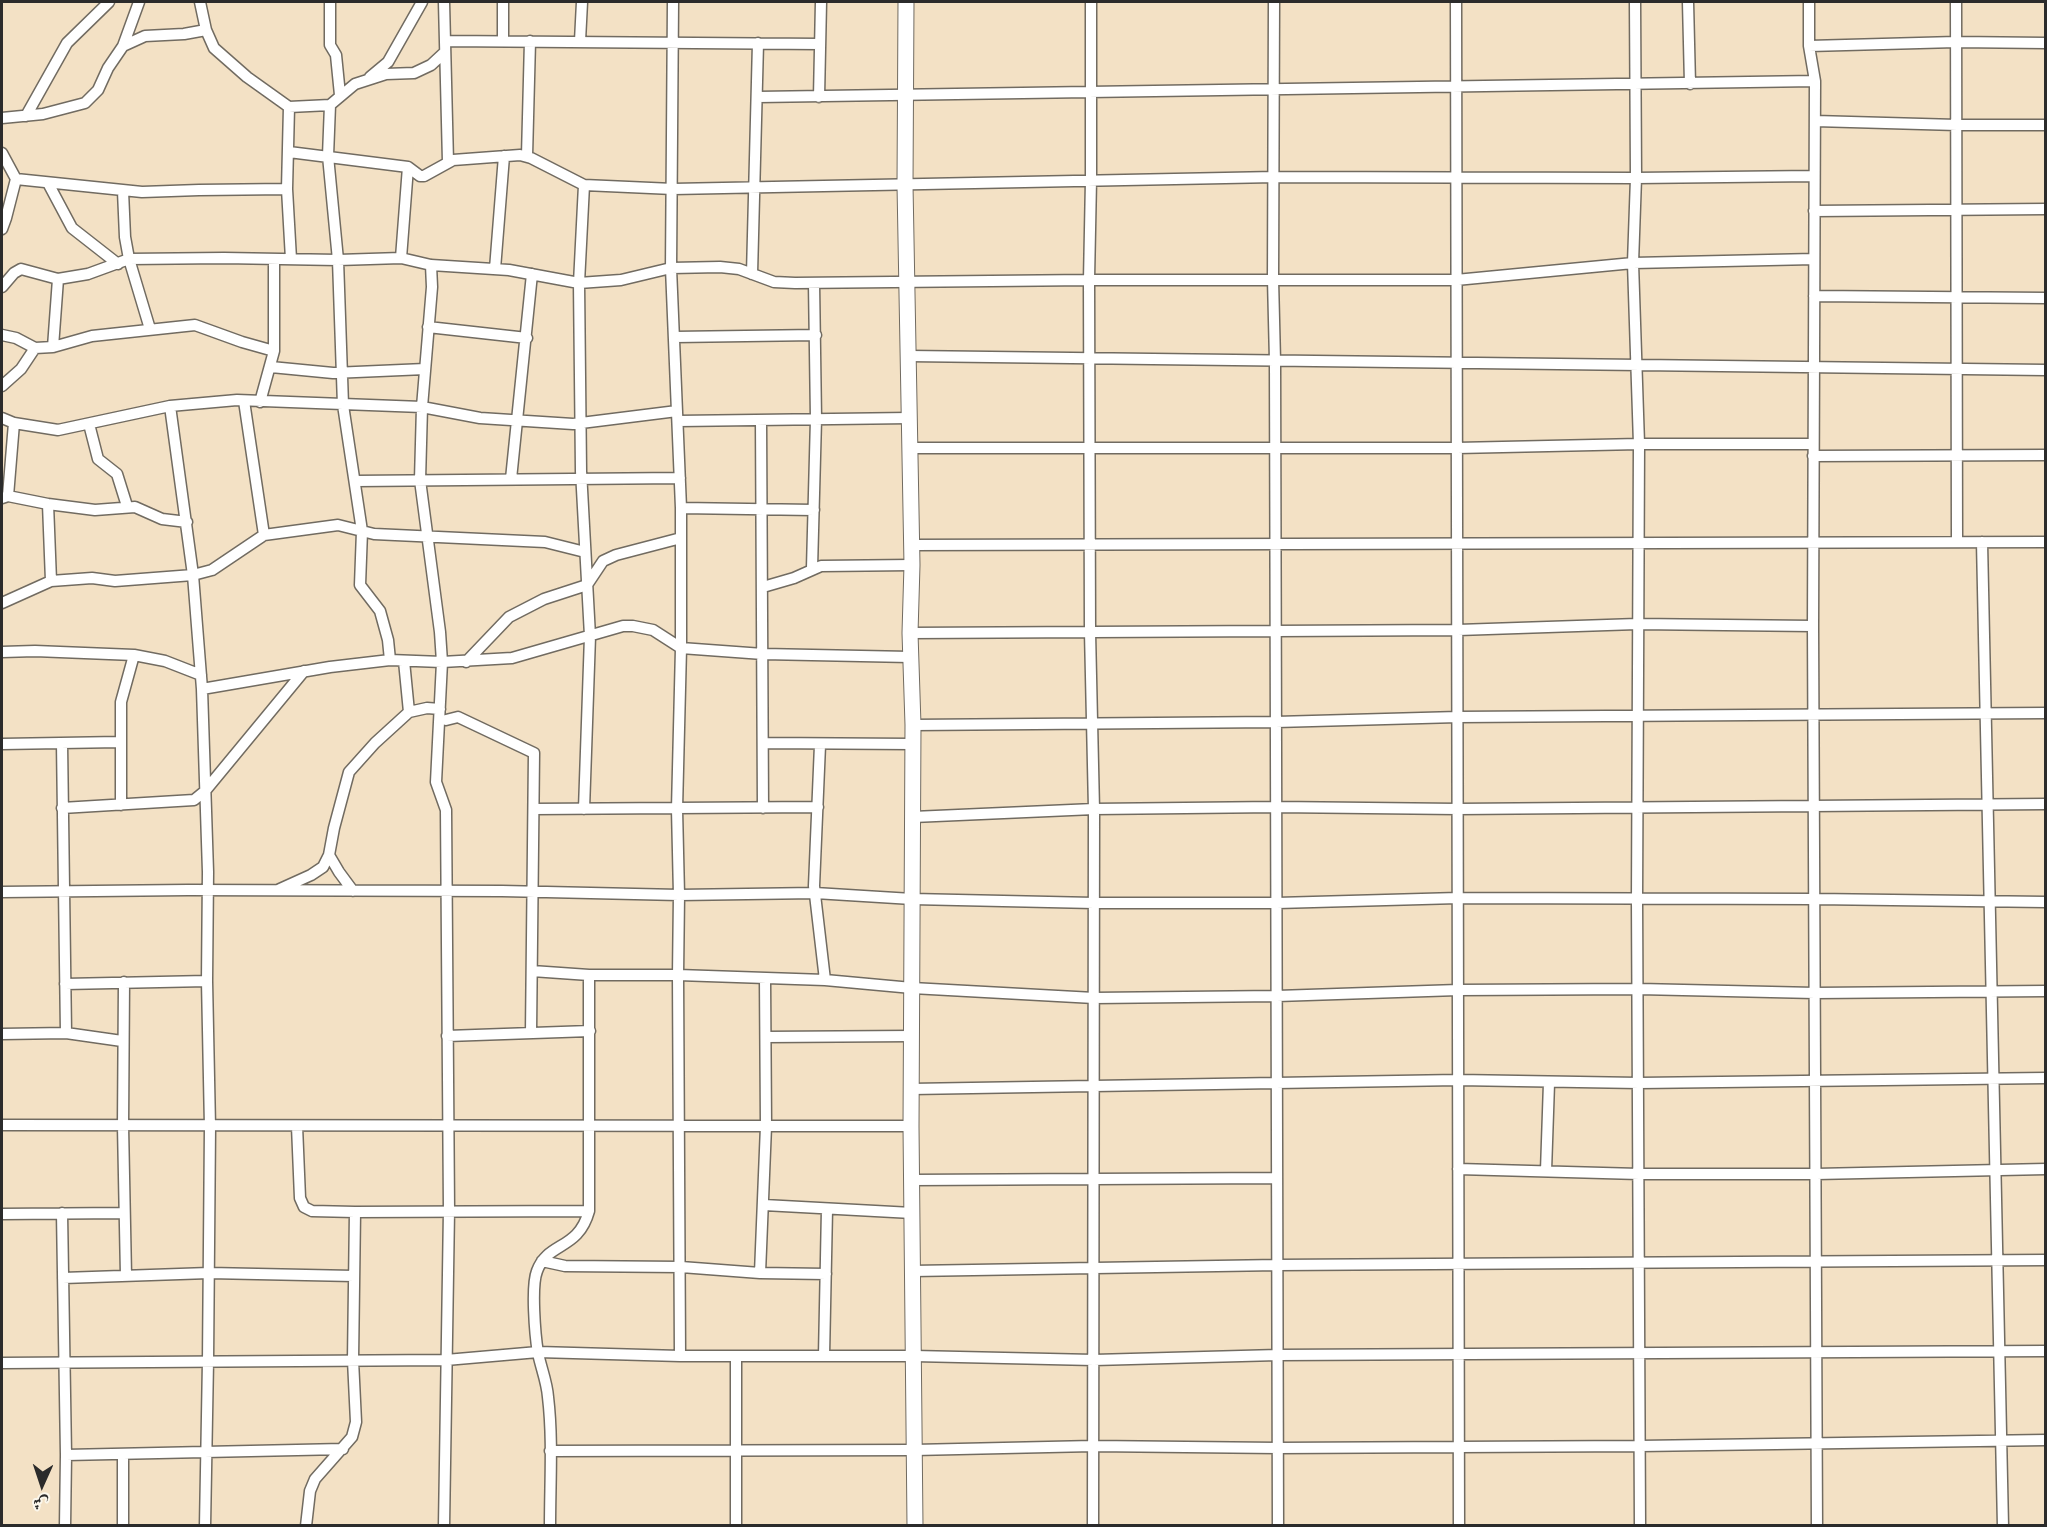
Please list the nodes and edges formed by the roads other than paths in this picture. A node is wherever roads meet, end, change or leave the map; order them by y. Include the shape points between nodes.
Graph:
1 (109, 2) edge
2 (139, 2) edge
3 (200, 2) edge
4 (330, 2) edge
5 (422, 2) edge
6 (444, 2) edge
7 (503, 2) edge
8 (582, 2) edge
9 (673, 2) edge
10 (821, 2) edge
11 (906, 2) edge
12 (1091, 2) edge
13 (1274, 2) edge
14 (1456, 2) edge
15 (1635, 2) edge
16 (1688, 2) edge
17 (1809, 2) edge
18 (1956, 2) edge
19 (206, 30) junction
20 (503, 41) junction
21 (530, 41) junction
22 (580, 41) junction
23 (673, 42) junction
24 (1956, 42) junction
25 (758, 43) junction
26 (2046, 43) edge
27 (820, 44) junction
28 (123, 46) junction
29 (445, 46) junction
30 (1809, 46) junction
31 (365, 81) junction
32 (1815, 81) junction
33 (1690, 84) junction
34 (1636, 85) junction
35 (1458, 86) junction
36 (1275, 88) junction
37 (1091, 91) junction
38 (340, 95) junction
39 (905, 95) junction
40 (758, 97) junction
41 (819, 97) junction
42 (330, 105) junction
43 (289, 107) junction
44 (26, 116) junction
45 (2, 118) edge
46 (1815, 121) junction
47 (1957, 125) junction
48 (2046, 125) edge
49 (289, 152) junction
50 (328, 156) junction
51 (504, 156) junction
52 (526, 156) junction
53 (3, 158) edge
54 (448, 162) junction
55 (408, 167) junction
56 (1815, 176) junction
57 (1275, 177) junction
58 (1456, 178) junction
59 (1636, 178) junction
60 (16, 179) junction
61 (1091, 180) junction
62 (48, 183) junction
63 (584, 185) junction
64 (905, 185) junction
65 (287, 189) junction
66 (673, 189) junction
67 (756, 189) junction
68 (123, 191) junction
69 (1957, 209) junction
70 (2046, 209) edge
71 (1814, 211) junction
72 (2, 229) edge
73 (401, 258) junction
74 (129, 259) junction
75 (274, 259) junction
76 (291, 259) junction
77 (338, 260) junction
78 (1814, 260) junction
79 (1633, 262) junction
80 (118, 264) junction
81 (431, 265) junction
82 (671, 268) junction
83 (495, 269) junction
84 (532, 274) junction
85 (752, 274) junction
86 (58, 279) junction
87 (1089, 279) junction
88 (1273, 279) junction
89 (1456, 280) junction
90 (906, 282) junction
91 (579, 283) junction
92 (814, 283) junction
93 (2, 286) edge
94 (1814, 296) junction
95 (1956, 298) junction
96 (2046, 298) edge
97 (428, 327) junction
98 (150, 329) junction
99 (2, 335) edge
100 (816, 335) junction
101 (675, 337) junction
102 (527, 338) junction
103 (53, 347) junction
104 (35, 348) junction
105 (274, 351) junction
106 (909, 356) junction
107 (1090, 357) junction
108 (1275, 361) junction
109 (1457, 363) junction
110 (1636, 365) junction
111 (271, 367) junction
112 (1813, 367) junction
113 (425, 369) junction
114 (1958, 369) junction
115 (2046, 370) edge
116 (341, 373) junction
117 (2, 386) edge
118 (244, 401) junction
119 (260, 402) junction
120 (343, 405) junction
121 (170, 406) junction
122 (422, 407) junction
123 (677, 416) junction
124 (2, 418) edge
125 (910, 418) junction
126 (761, 420) junction
127 (816, 420) junction
128 (518, 422) junction
129 (14, 423) junction
130 (580, 423) junction
131 (89, 424) junction
132 (1639, 444) junction
133 (1813, 444) junction
134 (910, 448) junction
135 (1090, 448) junction
136 (1275, 448) junction
137 (1457, 448) junction
138 (2046, 455) edge
139 (1813, 456) junction
140 (1957, 456) junction
141 (581, 478) junction
142 (680, 478) junction
143 (511, 479) junction
144 (420, 480) junction
145 (356, 481) junction
146 (5, 497) edge
147 (48, 504) junction
148 (127, 506) junction
149 (681, 508) junction
150 (762, 509) junction
151 (814, 510) junction
152 (187, 522) junction
153 (362, 531) junction
154 (264, 535) junction
155 (428, 537) junction
156 (681, 538) junction
157 (1957, 542) junction
158 (1982, 542) junction
159 (2046, 542) edge
160 (1637, 543) junction
161 (1815, 543) junction
162 (1457, 544) junction
163 (911, 545) junction
164 (1276, 545) junction
165 (1089, 546) junction
166 (585, 552) junction
167 (912, 565) junction
168 (812, 568) junction
169 (193, 575) junction
170 (51, 581) junction
171 (586, 585) junction
172 (763, 587) junction
173 (2, 603) edge
174 (1637, 624) junction
175 (1814, 626) junction
176 (1458, 630) junction
177 (1276, 631) junction
178 (1090, 632) junction
179 (910, 633) junction
180 (590, 636) junction
181 (681, 648) junction
182 (2, 652) edge
183 (763, 654) junction
184 (134, 655) junction
185 (910, 657) junction
186 (390, 660) junction
187 (404, 661) junction
188 (442, 662) junction
189 (465, 662) junction
190 (304, 671) junction
191 (201, 675) junction
192 (202, 689) junction
193 (440, 709) junction
194 (409, 712) junction
195 (2046, 713) edge
196 (1986, 715) junction
197 (1638, 716) junction
198 (1814, 716) junction
199 (1458, 717) junction
200 (446, 720) dead end
201 (1276, 722) junction
202 (1091, 724) junction
203 (913, 725) junction
204 (119, 742) junction
205 (62, 743) junction
206 (763, 743) junction
207 (2, 744) edge
208 (913, 744) junction
209 (820, 745) junction
210 (205, 791) junction
211 (1988, 804) junction
212 (2046, 804) edge
213 (121, 805) junction
214 (1815, 805) junction
215 (818, 807) junction
216 (1276, 807) junction
217 (62, 808) junction
218 (763, 808) junction
219 (1094, 808) junction
220 (1638, 808) junction
221 (534, 809) junction
222 (584, 809) junction
223 (677, 809) junction
224 (1458, 809) junction
225 (913, 816) junction
226 (329, 855) junction
227 (278, 890) junction
228 (63, 891) junction
229 (207, 891) junction
230 (353, 891) junction
231 (2, 892) edge
232 (446, 892) junction
233 (532, 892) junction
234 (815, 893) junction
235 (679, 895) junction
236 (1458, 898) junction
237 (912, 899) junction
238 (1815, 899) junction
239 (1637, 900) junction
240 (1989, 902) junction
241 (2046, 902) edge
242 (1094, 903) junction
243 (1277, 903) junction
244 (532, 971) junction
245 (589, 975) junction
246 (678, 975) junction
247 (765, 979) junction
248 (825, 980) junction
249 (207, 981) junction
250 (124, 982) junction
251 (65, 984) junction
252 (912, 988) junction
253 (1639, 988) junction
254 (1458, 990) junction
255 (2046, 991) edge
256 (1992, 992) junction
257 (1815, 993) junction
258 (1277, 996) junction
259 (1094, 998) junction
260 (590, 1031) junction
261 (531, 1032) junction
262 (66, 1033) junction
263 (2, 1034) edge
264 (447, 1036) junction
265 (912, 1036) junction
266 (765, 1037) junction
267 (122, 1041) junction
268 (1993, 1077) junction
269 (2046, 1078) edge
270 (1458, 1080) junction
271 (1816, 1080) junction
272 (1277, 1082) junction
273 (1549, 1083) junction
274 (1639, 1083) junction
275 (1094, 1087) junction
276 (911, 1089) junction
277 (2, 1125) edge
278 (447, 1125) junction
279 (123, 1126) junction
280 (297, 1126) junction
281 (589, 1126) junction
282 (680, 1126) junction
283 (766, 1126) junction
284 (911, 1126) junction
285 (210, 1127) junction
286 (1458, 1169) junction
287 (2046, 1169) edge
288 (1995, 1170) junction
289 (1545, 1172) junction
290 (1639, 1174) junction
291 (1816, 1174) junction
292 (1278, 1178) junction
293 (1095, 1179) junction
294 (912, 1180) junction
295 (764, 1205) junction
296 (827, 1209) junction
297 (449, 1210) junction
298 (589, 1211) junction
299 (355, 1212) junction
300 (62, 1213) junction
301 (124, 1213) junction
302 (912, 1213) junction
303 (2, 1214) edge
304 (1997, 1259) junction
305 (2046, 1260) edge
306 (542, 1261) junction
307 (1817, 1261) junction
308 (1639, 1262) junction
309 (1278, 1264) junction
310 (1458, 1265) junction
311 (681, 1267) junction
312 (1094, 1269) junction
313 (912, 1271) junction
314 (209, 1273) junction
315 (760, 1273) junction
316 (826, 1274) junction
317 (126, 1276) junction
318 (354, 1276) junction
319 (63, 1278) junction
320 (1999, 1351) junction
321 (2046, 1351) edge
322 (538, 1352) junction
323 (1817, 1353) junction
324 (1459, 1354) junction
325 (1640, 1354) junction
326 (1278, 1355) junction
327 (680, 1356) junction
328 (736, 1356) junction
329 (824, 1356) junction
330 (914, 1356) junction
331 (353, 1360) junction
332 (446, 1360) junction
333 (1094, 1360) junction
334 (208, 1361) junction
335 (2, 1363) edge
336 (63, 1363) junction
337 (2001, 1440) junction
338 (2046, 1440) edge
339 (1816, 1443) junction
340 (1459, 1445) junction
341 (1093, 1446) junction
342 (1640, 1446) junction
343 (1278, 1448) junction
344 (343, 1449) junction
345 (737, 1450) junction
346 (914, 1450) junction
347 (550, 1451) junction
348 (206, 1452) junction
349 (123, 1454) junction
350 (66, 1455) junction
351 (64, 1526) edge
352 (123, 1526) edge
353 (205, 1526) edge
354 (306, 1526) edge
355 (444, 1526) edge
356 (550, 1526) edge
357 (736, 1526) edge
358 (915, 1526) edge
359 (1093, 1526) edge
360 (1278, 1526) edge
361 (1459, 1526) edge
362 (1640, 1526) edge
363 (1817, 1526) edge
364 (2003, 1526) edge

1 - 44 street via 67,43
2 - 28 street
3 - 19 street
4 - 38 street via 330,45 336,55
5 - 31 street via 388,62
6 - 29 street
7 - 20 street
8 - 22 street
9 - 23 street
10 - 27 street
11 - 39 street
12 - 37 street
13 - 36 street
14 - 35 street
15 - 34 street
16 - 33 street
17 - 30 street
18 - 24 street
19 - 28 street via 145,36
19 - 43 street via 214,48
20 - 21 street
20 - 29 street
21 - 22 street
21 - 52 street
22 - 23 street
23 - 25 street
23 - 66 street
24 - 26 street
24 - 30 street
24 - 47 street
25 - 27 street
25 - 40 street
27 - 41 street
28 - 44 street via 98,90 85,104
29 - 31 street via 431,65
29 - 54 street
30 - 32 street
31 - 38 street
32 - 33 street
32 - 46 street
33 - 34 street
34 - 35 street
34 - 59 street
35 - 36 street
35 - 58 street
36 - 37 street
36 - 57 street
37 - 39 street
37 - 61 street
38 - 42 street
39 - 41 street
39 - 64 street
40 - 41 street
40 - 67 street
42 - 43 street
42 - 50 street
43 - 49 street
44 - 45 street
46 - 47 street
46 - 56 street
47 - 48 street
47 - 69 street
49 - 50 street
49 - 65 street
50 - 55 street
50 - 77 street
51 - 52 street
51 - 54 street
51 - 83 street
52 - 63 street
53 - 60 street
54 - 55 street via 424,176
55 - 73 street
56 - 59 street
56 - 71 street
57 - 58 street
57 - 61 street
57 - 88 street
58 - 59 street
58 - 89 street
59 - 79 street
60 - 62 street
60 - 72 street
61 - 64 street
61 - 87 street
62 - 68 street
62 - 80 street via 72,228
63 - 66 street
63 - 91 street
64 - 67 street
64 - 90 street
65 - 68 street
65 - 76 street
66 - 67 street
66 - 82 street
67 - 85 street
68 - 74 street
69 - 70 street
69 - 71 street
69 - 95 street
71 - 78 street
73 - 77 street
73 - 81 street
74 - 75 street
74 - 80 street
74 - 98 street
75 - 76 street
75 - 105 street
76 - 77 street
77 - 116 street
78 - 79 street
78 - 94 street
79 - 89 street
79 - 110 street
80 - 86 street
81 - 83 street
81 - 97 street
82 - 85 street via 729,267
82 - 91 street via 621,280
82 - 101 street
83 - 84 street
84 - 91 street
84 - 102 street
85 - 92 street via 774,282
86 - 93 street via 21,269
86 - 103 street
87 - 88 street
87 - 90 street
87 - 107 street
88 - 89 street
88 - 108 street
89 - 109 street
90 - 92 street
90 - 106 street
91 - 130 street
92 - 100 street
94 - 95 street
94 - 112 street
95 - 96 street
95 - 114 street
97 - 102 street
97 - 113 street
98 - 103 street via 92,336
98 - 105 street via 195,325
99 - 104 street
100 - 101 street
100 - 127 street
101 - 123 street
102 - 128 street
103 - 104 street
104 - 117 street via 21,369
105 - 111 street
106 - 107 street
106 - 125 street
107 - 108 street
107 - 135 street
108 - 109 street
108 - 136 street
109 - 110 street
109 - 137 street
110 - 112 street
110 - 132 street
111 - 116 street
111 - 119 street
112 - 114 street
112 - 133 street
113 - 116 street
113 - 122 street
114 - 115 street
114 - 140 street
116 - 120 street
118 - 119 street
118 - 121 street
118 - 154 street
119 - 120 street
120 - 122 street
120 - 145 street
121 - 131 street
121 - 152 street
122 - 128 street
122 - 144 street
123 - 126 street
123 - 130 street
123 - 142 street
124 - 129 street
125 - 127 street
125 - 134 street
126 - 127 street
126 - 150 street
127 - 151 street
128 - 130 street
128 - 143 street
129 - 131 street via 58,430
129 - 146 street
130 - 141 street
131 - 148 street via 98,459 117,474
132 - 133 street
132 - 137 street
132 - 160 street
133 - 139 street
134 - 135 street
134 - 163 street
135 - 136 street
135 - 165 street
136 - 137 street
136 - 164 street
137 - 162 street
138 - 140 street
139 - 140 street
139 - 161 street
140 - 157 street
141 - 142 street
141 - 143 street
141 - 166 street
142 - 149 street
143 - 144 street
144 - 145 street
144 - 155 street
145 - 153 street
146 - 147 street
147 - 148 street via 95,510
147 - 170 street
148 - 152 street via 162,519
149 - 150 street
149 - 156 street
150 - 151 street
150 - 172 street
151 - 168 street
152 - 169 street
153 - 154 street via 339,525
153 - 155 street
153 - 186 street via 360,585 380,611
154 - 169 street via 212,570
155 - 166 street via 545,542
155 - 188 street
156 - 171 street via 603,561
156 - 181 street
157 - 158 street
157 - 161 street
158 - 159 street
158 - 196 street
160 - 161 street
160 - 162 street
160 - 174 street
161 - 175 street
162 - 164 street
162 - 176 street
163 - 165 street
163 - 167 street
164 - 165 street
164 - 177 street
165 - 178 street
166 - 171 street
167 - 168 street
167 - 179 street
168 - 172 street
169 - 170 street
169 - 191 street
170 - 173 street
171 - 180 street
171 - 189 street via 544,599 509,617
172 - 183 street
174 - 175 street
174 - 176 street
174 - 197 street
175 - 198 street
176 - 177 street
176 - 199 street
177 - 178 street
177 - 201 street
178 - 179 street
178 - 202 street
179 - 185 street
180 - 181 street via 633,626 653,630
180 - 189 street via 512,658
180 - 222 street
181 - 183 street
181 - 223 street
182 - 184 street
183 - 185 street
183 - 206 street
184 - 191 street via 165,661
184 - 204 street via 121,702
185 - 203 street
186 - 187 street
186 - 190 street
187 - 188 street
187 - 194 street
188 - 189 street
188 - 193 street
190 - 192 street
190 - 210 street
191 - 192 street
192 - 210 street
193 - 194 street
193 - 232 street via 436,782 446,810
194 - 226 street via 349,772
195 - 196 street
196 - 198 street
196 - 211 street
197 - 198 street
197 - 199 street
197 - 220 street
198 - 214 street
199 - 201 street
199 - 224 street
200 - 221 street via 458,717 534,753
201 - 202 street
201 - 216 street
202 - 203 street
202 - 219 street
203 - 208 street
204 - 205 street
204 - 213 street
205 - 207 street
205 - 217 street
206 - 209 street
206 - 218 street
208 - 209 street
208 - 225 street
209 - 215 street
210 - 213 street via 194,800
210 - 229 street
211 - 212 street
211 - 214 street
211 - 240 street
213 - 217 street
214 - 220 street
214 - 238 street
215 - 218 street
215 - 234 street
216 - 219 street
216 - 224 street
216 - 243 street
217 - 228 street
218 - 223 street
219 - 225 street
219 - 242 street
220 - 224 street
220 - 239 street
221 - 222 street
221 - 233 street
222 - 223 street
223 - 235 street
224 - 236 street
225 - 237 street
226 - 227 street via 323,867
226 - 230 street
227 - 229 street
227 - 230 street
228 - 229 street
228 - 231 street
228 - 251 street
229 - 249 street
230 - 232 street
232 - 233 street
232 - 264 street
233 - 235 street
233 - 244 street
234 - 235 street
234 - 237 street
234 - 248 street
235 - 246 street
236 - 239 street
236 - 243 street
236 - 254 street
237 - 242 street
237 - 252 street
238 - 239 street
238 - 240 street
238 - 257 street
239 - 253 street
240 - 241 street
240 - 256 street
242 - 243 street
242 - 259 street
243 - 258 street
244 - 245 street
244 - 261 street
245 - 246 street
245 - 260 street
246 - 247 street
246 - 282 street
247 - 248 street
247 - 266 street
248 - 252 street
249 - 250 street
249 - 285 street
250 - 251 street
250 - 267 street
251 - 262 street
252 - 259 street
252 - 265 street
253 - 254 street
253 - 257 street
253 - 274 street
254 - 258 street
254 - 270 street
255 - 256 street
256 - 257 street
256 - 268 street
257 - 271 street
258 - 259 street
258 - 272 street
259 - 275 street
260 - 261 street
260 - 281 street
261 - 264 street
262 - 263 street
262 - 267 street
264 - 278 street
265 - 266 street
265 - 276 street
266 - 283 street
267 - 279 street
268 - 269 street
268 - 271 street
268 - 288 street
270 - 272 street
270 - 273 street
270 - 286 street
271 - 274 street
271 - 291 street
272 - 275 street
272 - 292 street
273 - 274 street
273 - 289 street
274 - 290 street
275 - 276 street
275 - 293 street
276 - 284 street
277 - 279 street
278 - 280 street
278 - 281 street
278 - 297 street
279 - 285 street
279 - 301 street
280 - 285 street
280 - 299 street via 300,1198 304,1207
281 - 282 street
281 - 298 street
282 - 283 street
282 - 311 street
283 - 284 street
283 - 295 street
284 - 294 street
285 - 314 street
286 - 289 street
286 - 310 street
287 - 288 street
288 - 291 street
288 - 304 street
289 - 290 street
290 - 291 street
290 - 308 street
291 - 307 street
292 - 293 street
292 - 309 street
293 - 294 street
293 - 312 street
294 - 302 street
295 - 296 street
295 - 315 street
296 - 302 street
296 - 316 street
297 - 298 street
297 - 299 street
297 - 332 street
298 - 306 street via 576,1237
299 - 318 street
300 - 301 street
300 - 303 street
300 - 319 street
301 - 317 street
302 - 313 street
304 - 305 street
304 - 307 street
304 - 320 street
306 - 311 street via 565,1266
306 - 322 street via 534,1281
307 - 308 street
307 - 323 street
308 - 310 street
308 - 325 street
309 - 310 street
309 - 312 street
309 - 326 street
310 - 324 street
311 - 315 street
311 - 327 street
312 - 313 street
312 - 333 street
313 - 330 street
314 - 317 street
314 - 318 street
314 - 334 street
315 - 316 street
316 - 329 street
317 - 319 street
318 - 331 street
319 - 336 street
320 - 321 street
320 - 323 street
320 - 337 street
322 - 327 street
322 - 332 street
322 - 347 street via 548,1397
323 - 325 street
323 - 339 street
324 - 325 street
324 - 326 street
324 - 340 street
325 - 342 street
326 - 333 street
326 - 343 street
327 - 328 street
328 - 329 street
328 - 345 street
329 - 330 street
330 - 333 street
330 - 346 street
331 - 332 street
331 - 334 street
331 - 344 street via 356,1422
332 - 355 street
333 - 341 street
334 - 336 street
334 - 348 street
335 - 336 street
336 - 350 street
337 - 338 street
337 - 339 street
337 - 364 street
339 - 342 street
339 - 363 street
340 - 342 street
340 - 343 street
340 - 361 street
341 - 343 street
341 - 346 street
341 - 359 street
342 - 362 street
343 - 360 street
344 - 348 street
344 - 354 street via 315,1479
345 - 346 street
345 - 347 street
345 - 357 street
346 - 358 street
347 - 356 street
348 - 349 street
348 - 353 street
349 - 350 street
349 - 352 street
350 - 351 street

